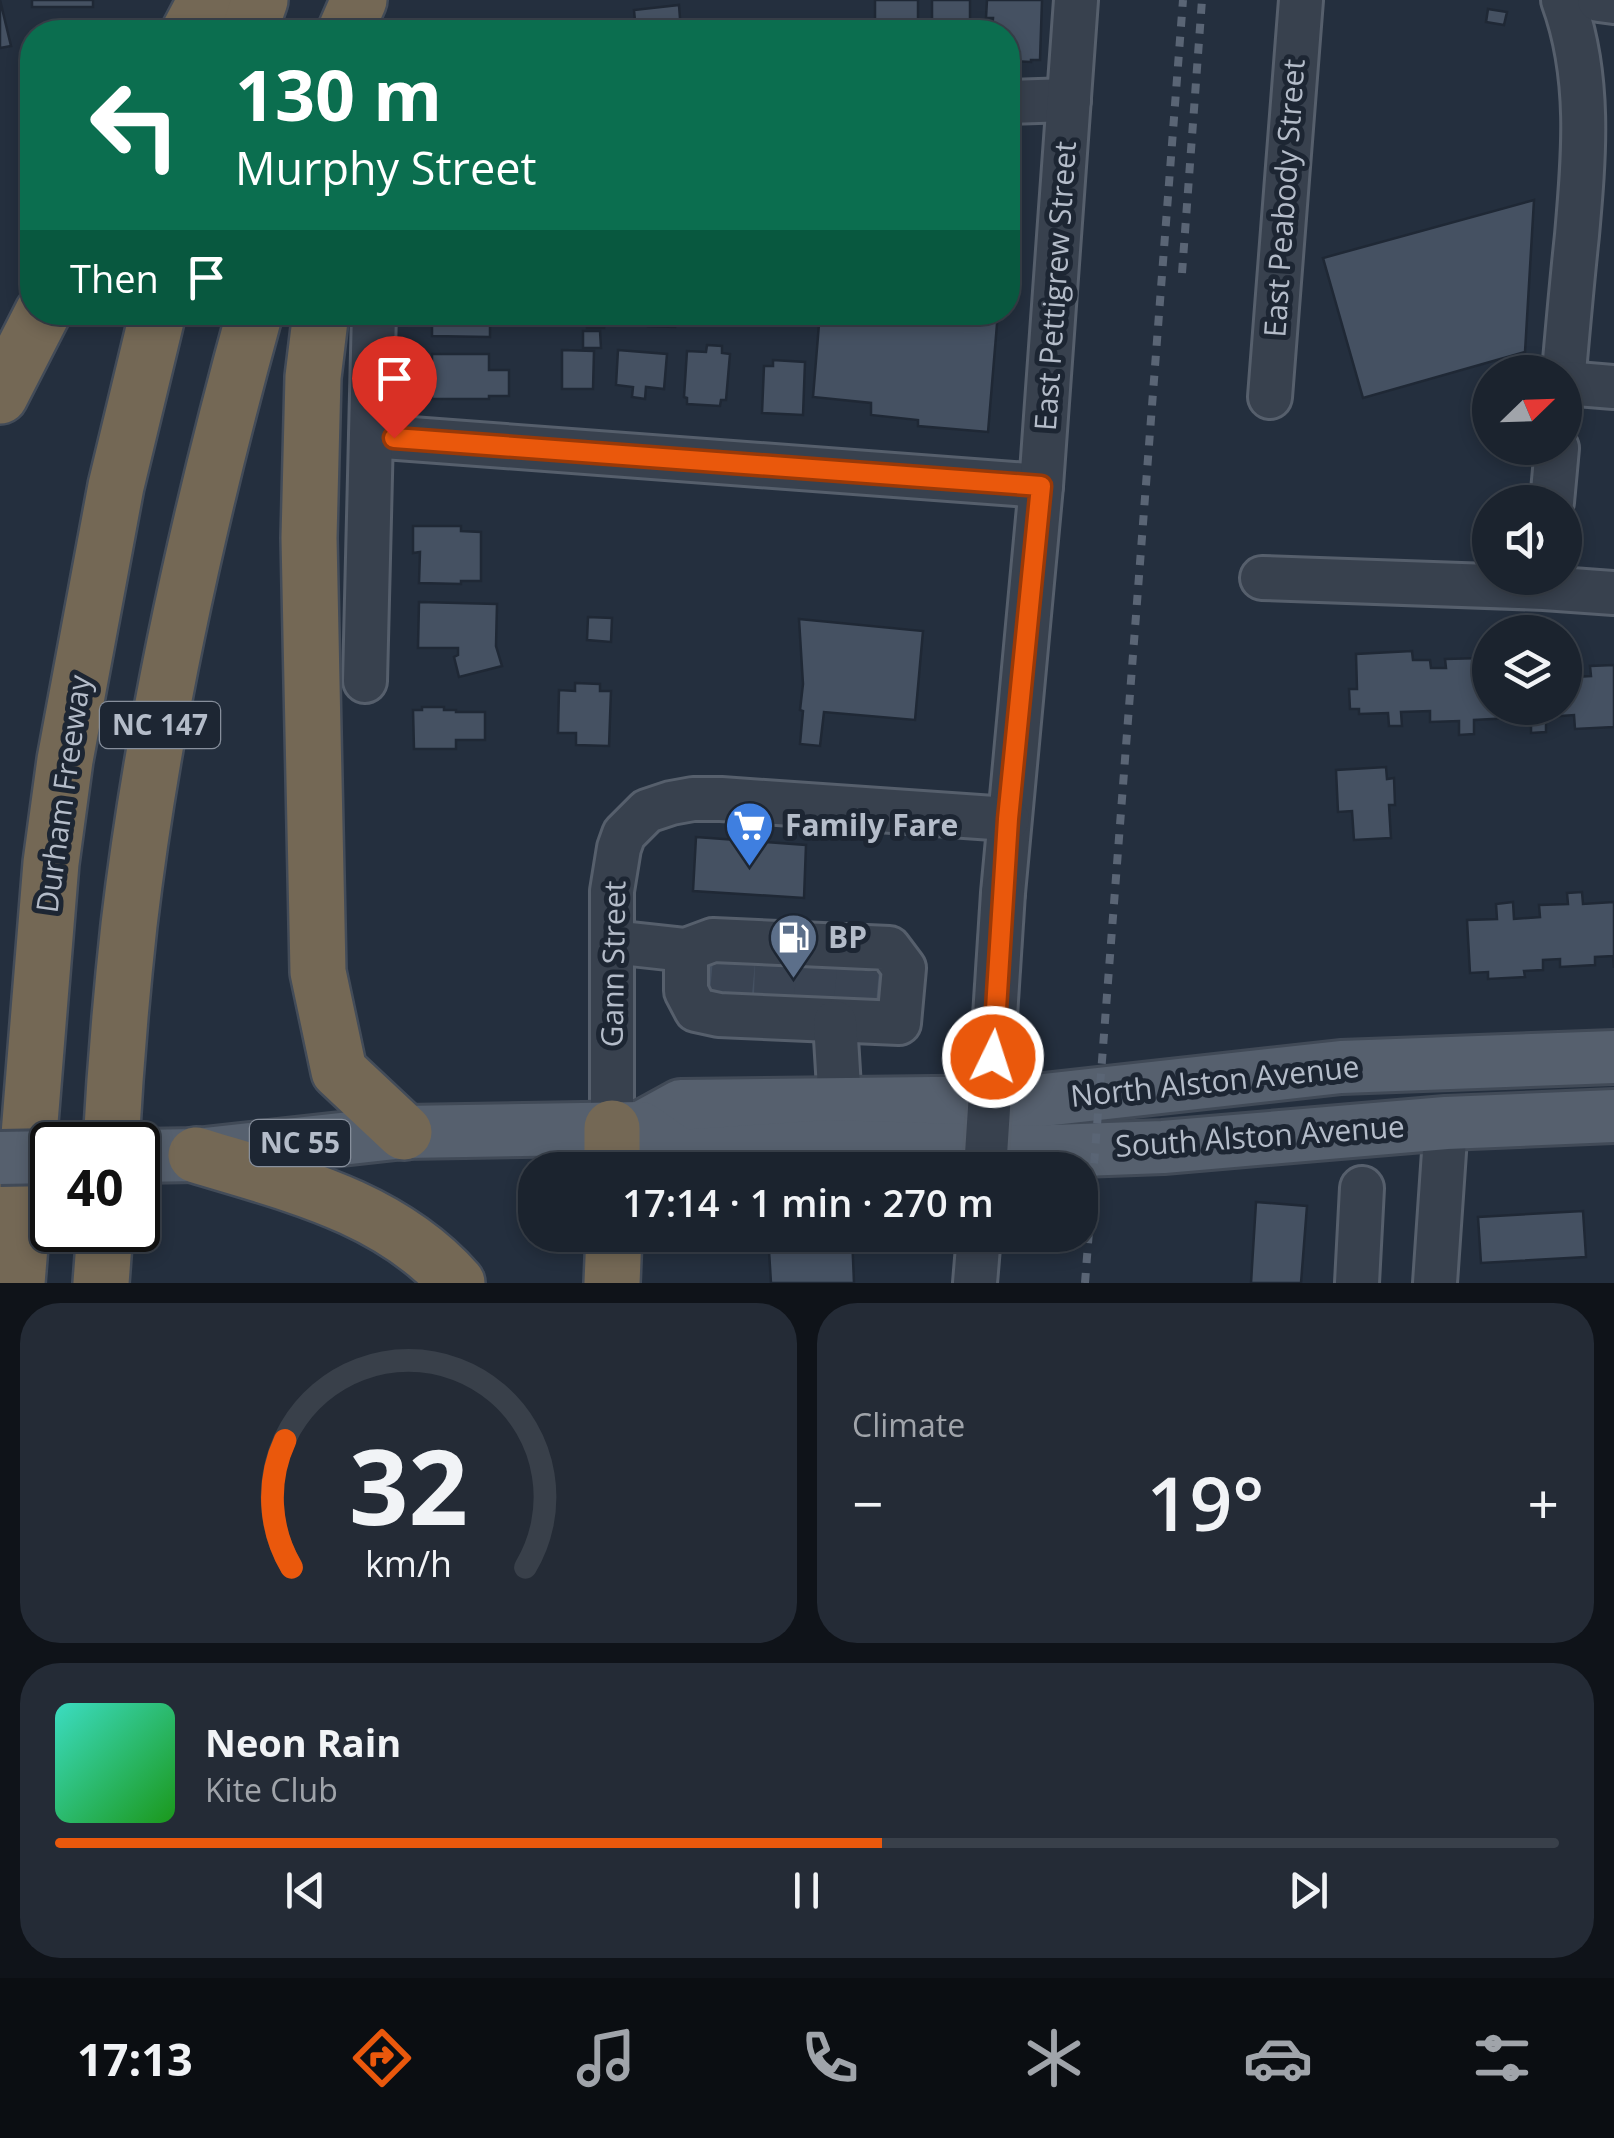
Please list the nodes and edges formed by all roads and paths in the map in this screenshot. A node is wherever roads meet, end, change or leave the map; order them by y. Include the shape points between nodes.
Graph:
1 (1076, 0) edge
2 (1300, 0) edge
3 (1563, 0) edge
4 (1599, 0) edge
5 (1614, 2) edge
6 (1069, 100) junction
7 (1020, 102) edge
8 (1597, 201) edge
9 (36, 325) edge
10 (155, 325) edge
11 (251, 325) edge
12 (319, 325) edge
13 (374, 325) edge
14 (1567, 355) edge
15 (1582, 384) edge
16 (1614, 387) edge
17 (0, 396) edge
18 (1270, 397) dead end
19 (371, 436) junction
20 (1041, 486) junction
21 (1262, 578) dead end
22 (1472, 582) edge
23 (1582, 588) edge
24 (1614, 592) edge
25 (365, 681) dead end
26 (1008, 819) junction
27 (614, 942) junction
28 (686, 950) junction
29 (732, 978) junction
30 (817, 986) junction
31 (1614, 1056) edge
32 (840, 1104) junction
33 (1614, 1116) edge
34 (112, 1122) edge
35 (1446, 1123) junction
36 (404, 1132) junction
37 (622, 1142) edge
38 (986, 1152) edge
39 (196, 1155) junction
40 (160, 1156) edge
41 (30, 1157) edge
42 (0, 1158) edge
43 (1362, 1188) dead end
44 (613, 1252) edge
45 (978, 1252) edge
46 (17, 1283) edge
47 (457, 1283) edge
48 (612, 1283) edge
49 (975, 1283) edge
50 (1357, 1283) edge
51 (1435, 1283) edge

1 - 6 street, East Pettigrew Street
2 - 18 street, East Peabody Street
3 - 8 street via 1581,70
4 - 5 street
6 - 7 street
6 - 20 street, East Pettigrew Street
8 - 14 street
9 - 17 highway
10 - 46 highway, Durham Freeway / NC 147 via 116,486 65,760
11 - 34 highway, NC 147 via 156,744 130,920
12 - 36 highway via 309,538 318,972 339,1071
13 - 19 street
15 - 16 street
19 - 20 street
19 - 25 street
20 - 26 street, East Pettigrew Street
21 - 22 street
23 - 24 street
26 - 27 street, Gann Street via 721,799 647,811 618,848
26 - 38 street, East Pettigrew Street, bridge
27 - 28 street
27 - 37 street, Gann Street
28 - 29 street via 713,940
28 - 29 street via 686,991 696,1010
29 - 30 street
29 - 30 street
30 - 32 street
31 - 32 main road, North Alston Avenue / NC 55 via 1341,1067 1026,1102
32 - 37 main road, North Alston Avenue / NC 55 via 682,1106
33 - 35 main road, South Alston Avenue
35 - 37 main road, South Alston Avenue via 1026,1152 829,1146 682,1156
35 - 51 street
36 - 37 main road, NC 55
36 - 39 main road, NC 55
39 - 40 main road, NC 55
39 - 47 highway via 382,1221
41 - 42 main road, bridge
43 - 50 street
44 - 48 highway
45 - 49 street

